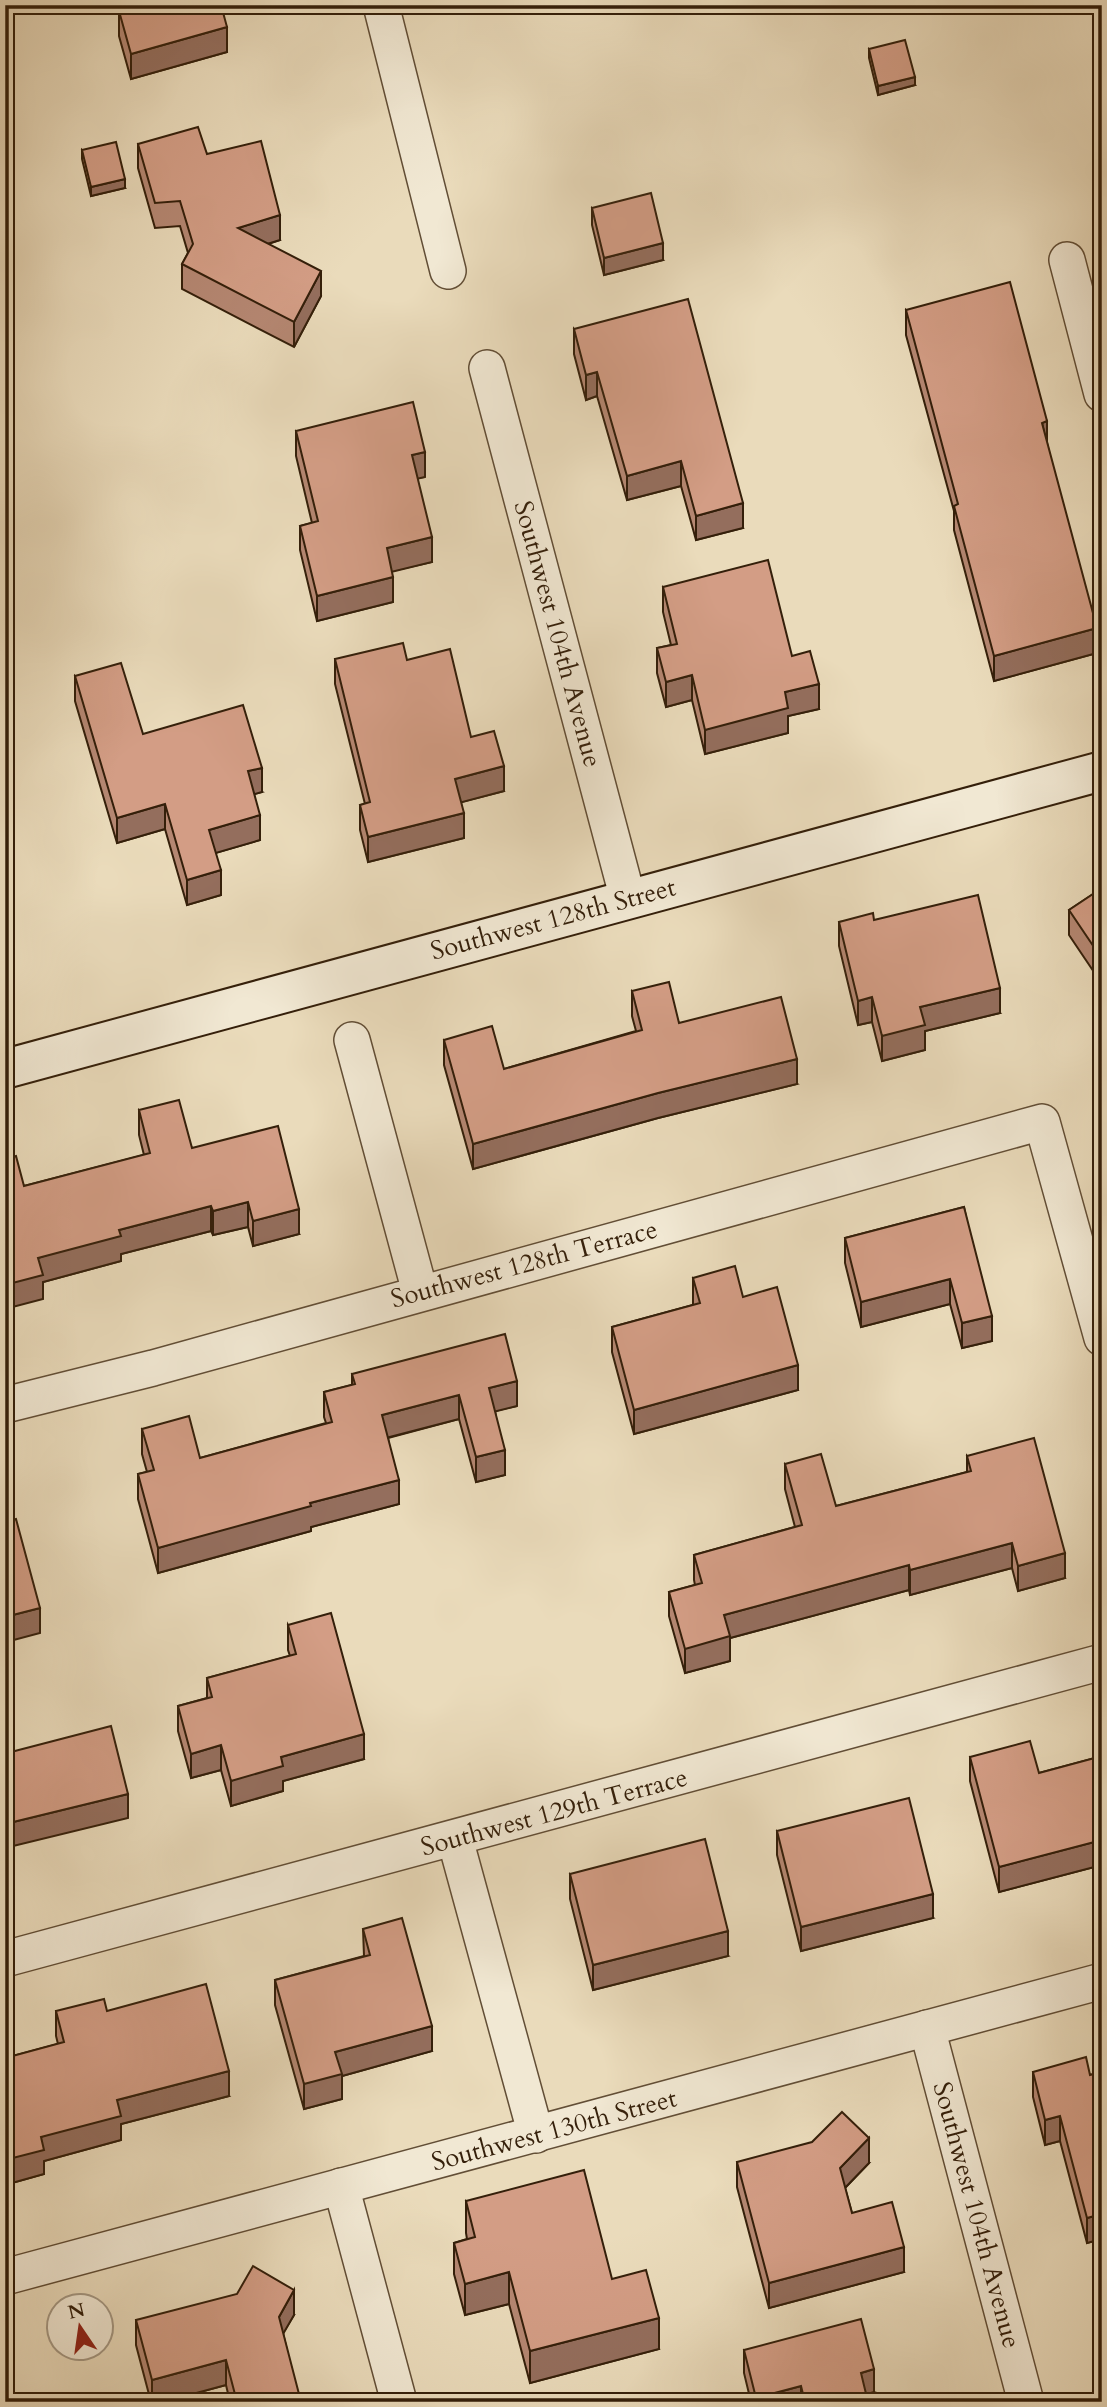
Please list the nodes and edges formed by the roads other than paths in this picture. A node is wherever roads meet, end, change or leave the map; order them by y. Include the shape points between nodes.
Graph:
1 (381, 5) edge
2 (1067, 260) dead end
3 (449, 271) dead end
4 (487, 369) dead end
5 (1102, 394) edge
6 (1102, 771) edge
7 (628, 899) junction
8 (352, 1040) dead end
9 (5, 1069) edge
10 (421, 1292) junction
11 (1102, 1338) edge
12 (5, 1405) edge
13 (1102, 1662) edge
14 (454, 1839) junction
15 (5, 1959) edge
16 (1102, 1981) edge
17 (928, 2028) junction
18 (536, 2135) junction
19 (341, 2186) junction
20 (5, 2277) edge
21 (399, 2402) edge
22 (1026, 2402) edge

1 - 3 street
2 - 5 street
4 - 7 street, Southwest 104th Avenue
6 - 7 street, Southwest 128th Street
7 - 9 street, Southwest 128th Street
8 - 10 street
10 - 11 street, Southwest 128th Terrace via 1042,1122
10 - 12 street, Southwest 128th Terrace
13 - 14 street, Southwest 129th Terrace
14 - 15 street, Southwest 129th Terrace
14 - 18 street
16 - 17 street, Southwest 130th Street
17 - 18 street, Southwest 130th Street
17 - 22 street, Southwest 104th Avenue
18 - 19 street, Southwest 130th Street
19 - 20 street, Southwest 130th Street
19 - 21 street

